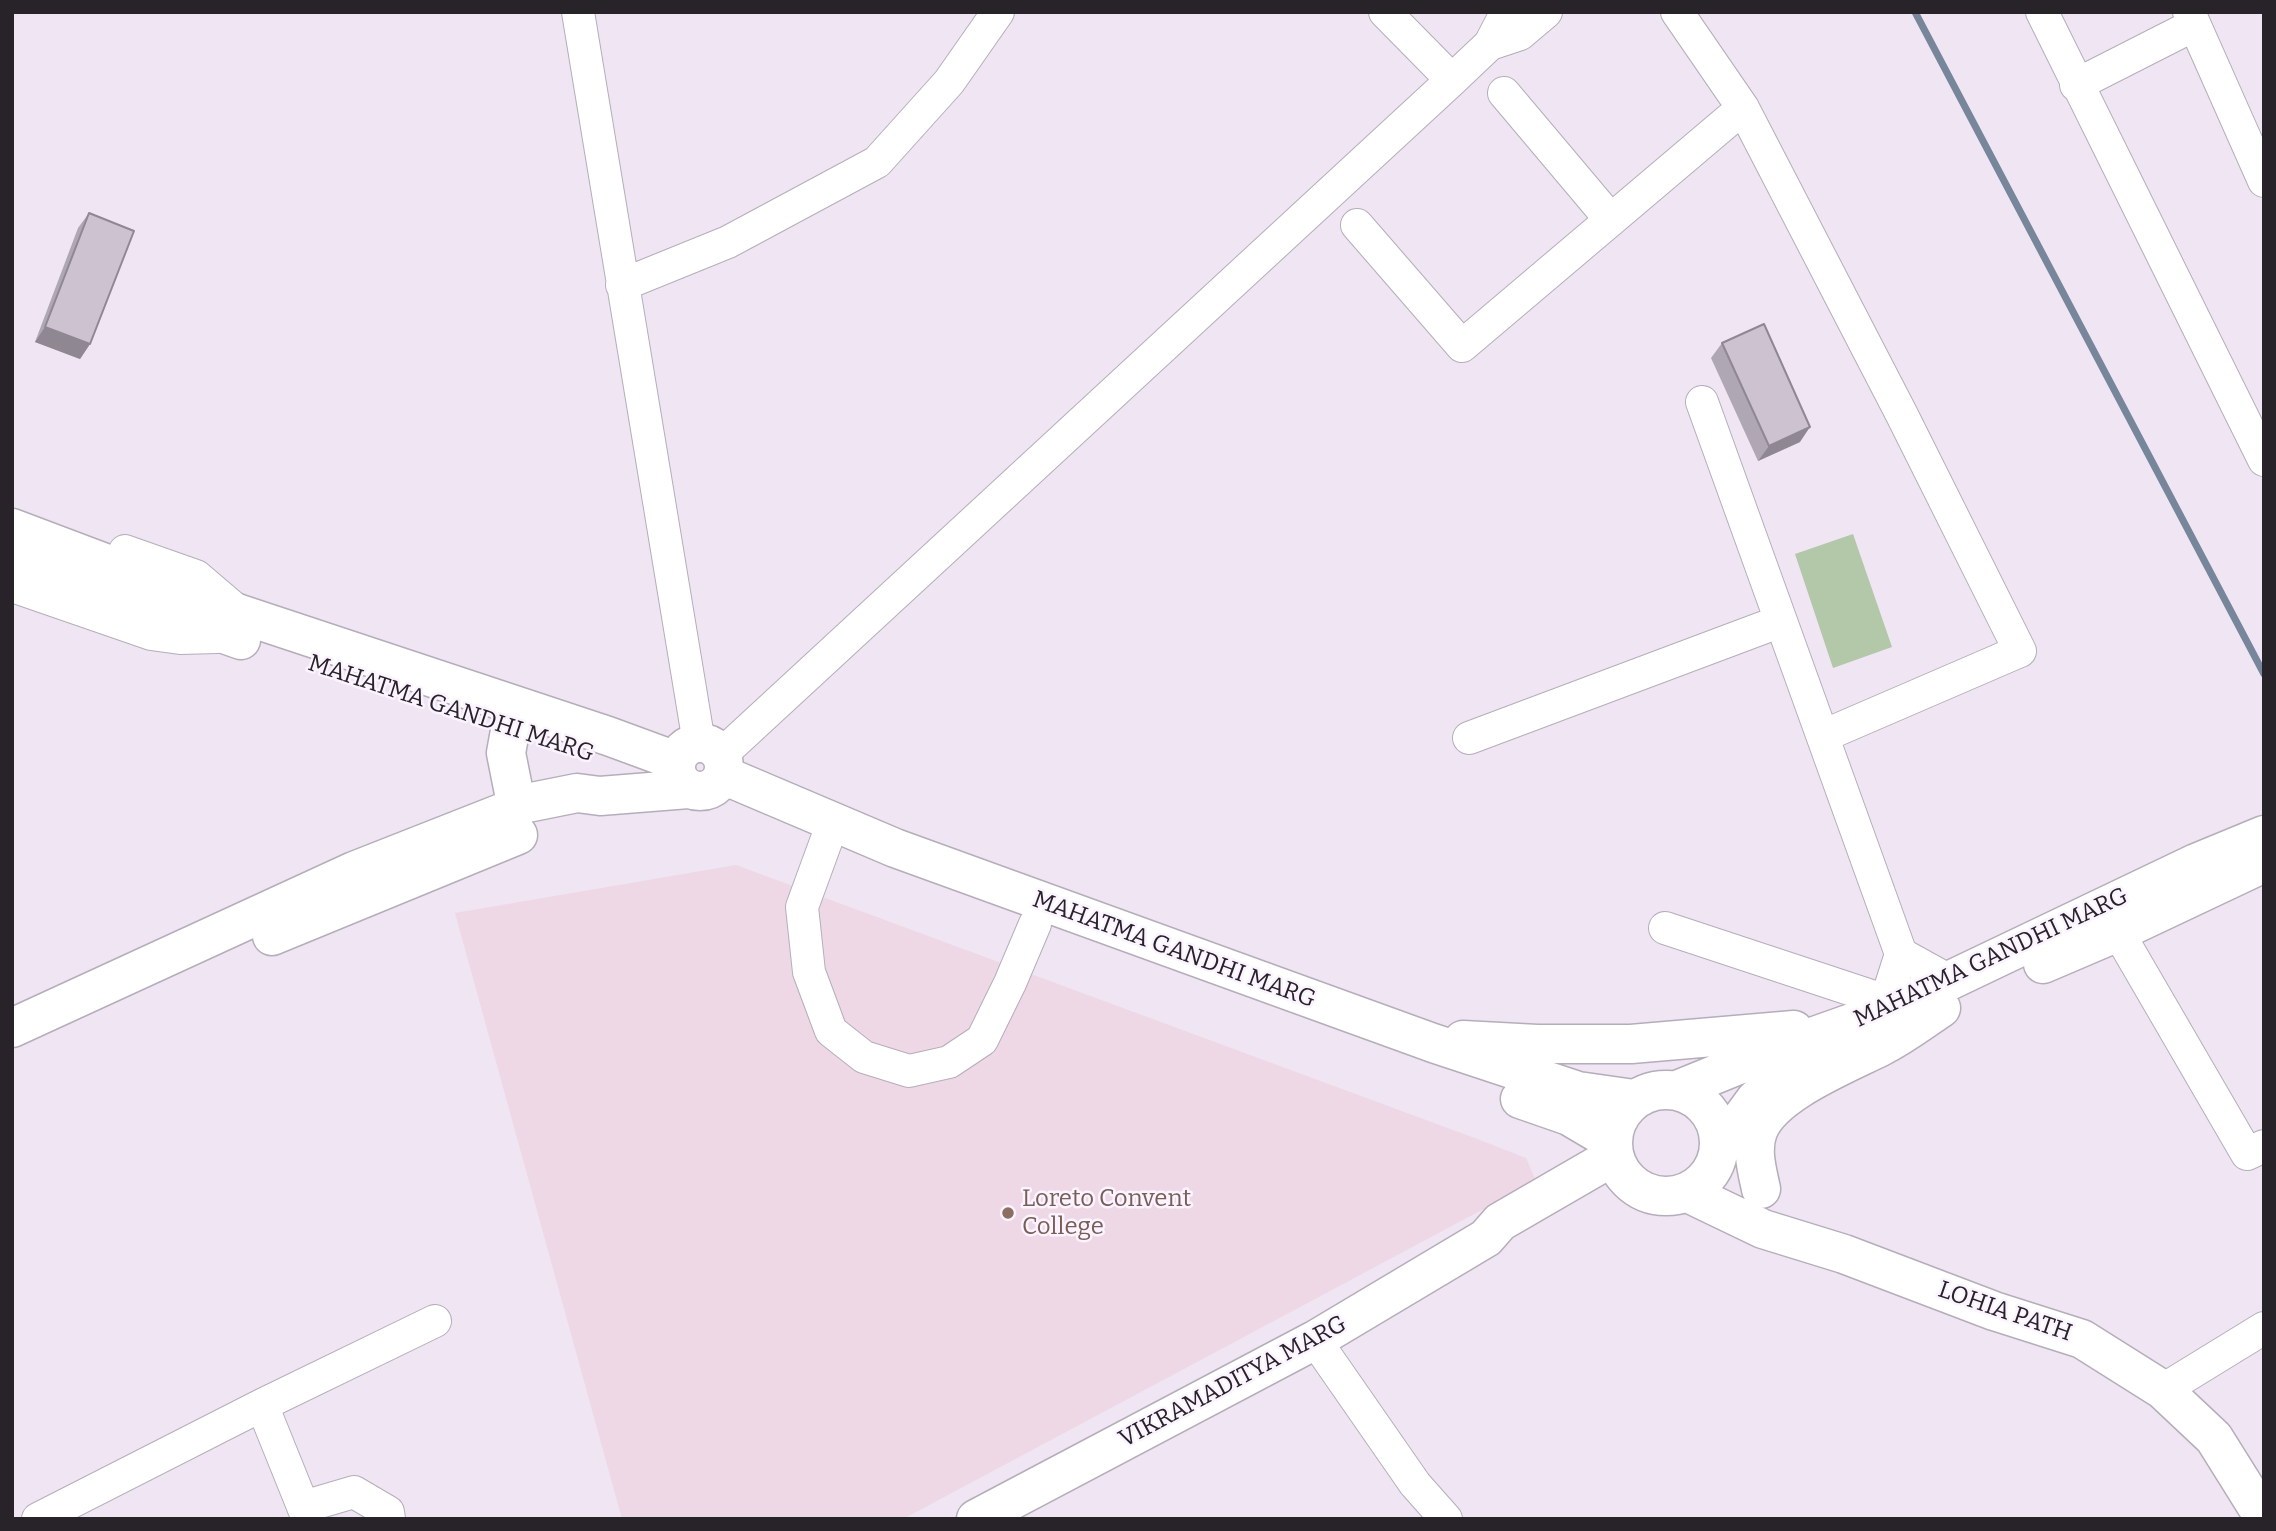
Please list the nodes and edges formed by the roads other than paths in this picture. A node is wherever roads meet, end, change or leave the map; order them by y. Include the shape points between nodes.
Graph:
1 (578, 12) edge
2 (998, 12) edge
3 (1385, 12) edge
4 (1510, 12) edge
5 (1546, 12) edge
6 (1677, 12) edge
7 (2042, 12) edge
8 (2192, 19) edge
9 (1489, 44) junction
10 (1452, 80) junction
11 (2076, 85) junction
12 (1504, 93) dead end
13 (1743, 108) junction
14 (2264, 181) edge
15 (1611, 220) junction
16 (1357, 225) dead end
17 (622, 285) junction
18 (1702, 402) dead end
19 (2264, 460) edge
20 (12, 509) edge
21 (12, 528) edge
22 (12, 559) edge
23 (12, 586) edge
24 (183, 605) junction
25 (1781, 621) junction
26 (234, 625) junction
27 (510, 731) junction
28 (1823, 736) junction
29 (1469, 738) dead end
30 (700, 769) junction
31 (600, 796) junction
32 (517, 807) junction
33 (2264, 835) edge
34 (828, 836) junction
35 (2264, 863) edge
36 (1035, 924) junction
37 (1665, 928) dead end
38 (2118, 932) junction
39 (1901, 954) junction
40 (1942, 996) junction
41 (1887, 1006) junction
42 (72, 1013) junction
43 (12, 1028) edge
44 (1823, 1033) junction
45 (1433, 1043) junction
46 (12, 1054) edge
47 (1677, 1090) junction
48 (1634, 1099) junction
49 (2264, 1146) edge
50 (1718, 1152) junction
51 (1617, 1158) junction
52 (1761, 1189) junction
53 (1686, 1192) junction
54 (1843, 1254) junction
55 (435, 1321) dead end
56 (2264, 1328) edge
57 (1315, 1340) junction
58 (2163, 1390) junction
59 (262, 1405) junction
60 (305, 1513) edge
61 (2264, 1518) edge
62 (38, 1519) edge
63 (390, 1519) edge
64 (976, 1519) edge
65 (1446, 1519) edge

1 - 17 street
2 - 17 street via 948,82 877,162 728,242
3 - 10 street
4 - 9 street
5 - 9 street via 1520,34
6 - 13 street
7 - 11 street
8 - 11 street
8 - 14 street
9 - 10 street
10 - 30 street
11 - 19 street
12 - 15 street
13 - 15 street
13 - 28 street via 2021,651
15 - 16 street via 1462,346
17 - 30 street
18 - 25 street
20 - 26 street via 195,576
21 - 24 main road
22 - 24 main road
23 - 26 street via 152,634 180,638
24 - 26 main road
25 - 28 street
25 - 29 street
26 - 27 main road, MAHATMA GANDHI MARG
26 - 30 main road, MAHATMA GANDHI MARG via 608,736
27 - 30 main road, MAHATMA GANDHI MARG via 602,758
27 - 32 main road via 506,753
28 - 39 street
30 - 31 main road
30 - 34 main road, MAHATMA GANDHI MARG
30 - 45 main road, MAHATMA GANDHI MARG via 895,848
31 - 32 main road via 577,793
31 - 42 main road via 581,813 183,974
32 - 42 main road via 354,871
33 - 40 main road, MAHATMA GANDHI MARG via 2196,863
34 - 36 main road, MAHATMA GANDHI MARG
34 - 36 street via 802,907 808,972 831,1031 864,1057 909,1071 949,1062 982,1040
35 - 38 main road
36 - 51 main road, MAHATMA GANDHI MARG via 1569,1116
37 - 41 street
38 - 40 main road
38 - 49 street via 2247,1154
39 - 40 street via 1939,975
39 - 41 street
40 - 41 main road, MAHATMA GANDHI MARG
40 - 50 main road via 1777,1079 1755,1100
40 - 52 main road via 1884,1045 1796,1091 1774,1108 1758,1130 1754,1155
41 - 44 main road, MAHATMA GANDHI MARG
42 - 43 main road
42 - 46 main road
44 - 45 main road via 1788,1029 1631,1044
44 - 47 main road, MAHATMA GANDHI MARG
45 - 48 main road, MAHATMA GANDHI MARG via 1578,1091
47 - 48 main road via 1658,1090
47 - 50 main road via 1698,1099 1711,1113 1719,1135
48 - 51 main road via 1614,1130
50 - 52 main road
50 - 53 main road via 1710,1175
51 - 53 main road via 1634,1186 1654,1196
51 - 57 main road, VIKRAMADITYA MARG via 1505,1239 1486,1238
52 - 54 main road
53 - 54 main road, LOHIA PATH via 1763,1229
54 - 58 main road, LOHIA PATH via 2082,1339
55 - 59 street
56 - 58 street
57 - 64 main road, VIKRAMADITYA MARG
57 - 65 street via 1415,1485
58 - 61 main road, LOHIA PATH via 2214,1438
59 - 60 street
59 - 62 street
60 - 63 street via 354,1492 388,1512

